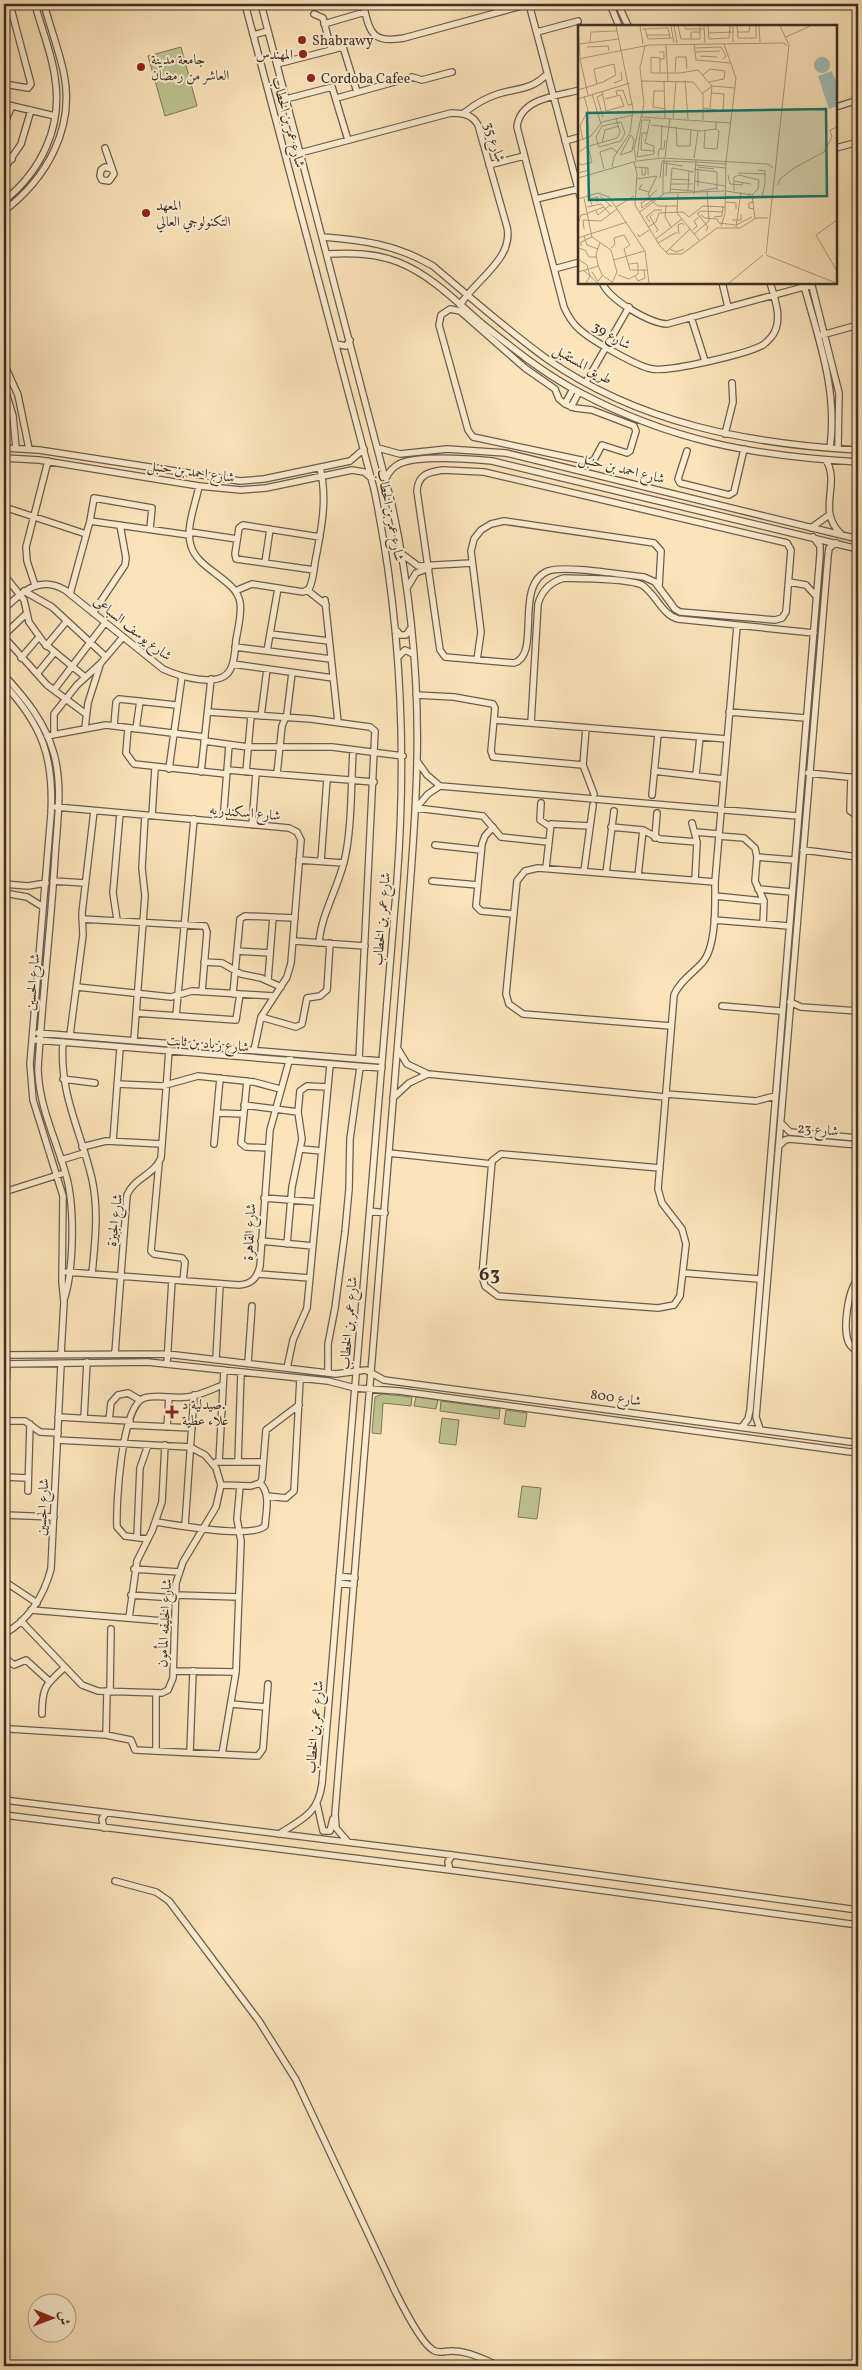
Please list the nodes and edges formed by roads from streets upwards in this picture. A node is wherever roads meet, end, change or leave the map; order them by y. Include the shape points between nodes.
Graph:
1 (34, 4) edge
2 (44, 4) edge
3 (245, 4) edge
4 (261, 4) edge
5 (295, 4) edge
6 (311, 4) edge
7 (363, 4) edge
8 (529, 4) edge
9 (610, 4) edge
10 (618, 4) edge
11 (4, 7) edge
12 (365, 12) junction
13 (314, 14) dead end
14 (578, 21) dead end
15 (324, 24) junction
16 (619, 25) edge
17 (628, 25) edge
18 (268, 31) junction
19 (537, 32) junction
20 (253, 35) junction
21 (54, 41) junction
22 (46, 44) junction
23 (330, 49) junction
24 (277, 64) junction
25 (452, 72) dead end
26 (548, 74) junction
27 (4, 84) edge
28 (578, 90) edge
29 (357, 92) junction
30 (554, 96) junction
31 (286, 98) junction
32 (337, 98) junction
33 (858, 100) edge
34 (4, 104) edge
35 (12, 106) junction
36 (837, 107) edge
37 (32, 110) junction
38 (464, 114) junction
39 (56, 116) junction
40 (4, 124) edge
41 (578, 138) edge
42 (348, 140) junction
43 (565, 141) junction
44 (858, 142) edge
45 (105, 148) dead end
46 (837, 148) edge
47 (4, 153) edge
48 (300, 153) junction
49 (524, 156) junction
50 (12, 159) junction
51 (489, 165) junction
52 (4, 169) edge
53 (112, 169) dead end
54 (578, 189) joint
55 (536, 199) junction
56 (4, 201) edge
57 (4, 210) edge
58 (323, 237) junction
59 (328, 254) junction
60 (578, 263) edge
61 (554, 269) junction
62 (603, 284) edge
63 (722, 284) edge
64 (770, 284) edge
65 (811, 284) edge
66 (804, 285) edge
67 (466, 294) junction
68 (773, 295) junction
69 (460, 304) junction
70 (630, 307) junction
71 (728, 307) junction
72 (691, 318) junction
73 (858, 325) edge
74 (825, 334) junction
75 (818, 336) junction
76 (350, 340) junction
77 (336, 344) junction
78 (607, 347) junction
79 (705, 361) junction
80 (4, 364) edge
81 (357, 368) junction
82 (344, 374) junction
83 (586, 382) junction
84 (732, 383) dead end
85 (4, 386) edge
86 (576, 391) junction
87 (568, 406) junction
88 (725, 434) junction
89 (770, 441) junction
90 (4, 448) edge
91 (16, 448) junction
92 (378, 448) junction
93 (830, 448) junction
94 (838, 448) junction
95 (29, 449) junction
96 (364, 449) junction
97 (744, 449) junction
98 (858, 450) edge
99 (688, 452) dead end
100 (769, 454) junction
101 (4, 458) edge
102 (826, 460) junction
103 (48, 461) junction
104 (106, 461) junction
105 (838, 461) junction
106 (858, 462) edge
107 (320, 468) junction
108 (105, 470) junction
109 (831, 471) junction
110 (322, 477) junction
111 (371, 478) junction
112 (386, 478) junction
113 (199, 486) junction
114 (4, 507) edge
115 (736, 509) junction
116 (828, 515) junction
117 (34, 517) junction
118 (734, 518) junction
119 (90, 520) junction
120 (120, 525) junction
121 (811, 528) junction
122 (150, 529) junction
123 (270, 529) junction
124 (86, 534) junction
125 (189, 534) junction
126 (842, 535) junction
127 (320, 537) junction
128 (813, 537) junction
129 (237, 539) junction
130 (858, 539) edge
131 (836, 543) junction
132 (858, 549) edge
133 (402, 554) junction
134 (820, 555) junction
135 (828, 556) junction
136 (472, 562) junction
137 (265, 563) junction
138 (430, 567) junction
139 (314, 570) junction
140 (818, 575) junction
141 (5, 579) edge
142 (789, 582) junction
143 (803, 584) junction
144 (35, 585) junction
145 (659, 587) junction
146 (278, 588) junction
147 (407, 588) junction
148 (308, 590) junction
149 (235, 591) junction
150 (22, 592) junction
151 (70, 594) junction
152 (816, 596) junction
153 (4, 609) edge
154 (93, 613) junction
155 (26, 614) junction
156 (66, 622) junction
157 (106, 623) junction
158 (737, 626) junction
159 (411, 627) junction
160 (396, 629) junction
161 (813, 633) junction
162 (270, 634) junction
163 (822, 634) junction
164 (4, 636) edge
165 (39, 637) junction
166 (123, 637) junction
167 (329, 641) junction
168 (90, 643) junction
169 (46, 646) junction
170 (235, 647) junction
171 (267, 651) junction
172 (54, 653) junction
173 (399, 656) junction
174 (414, 656) junction
175 (106, 657) junction
176 (21, 658) junction
177 (331, 659) junction
178 (478, 660) junction
179 (100, 664) junction
180 (232, 664) junction
181 (72, 667) junction
182 (267, 669) junction
183 (292, 673) junction
184 (37, 674) junction
185 (4, 675) edge
186 (182, 676) junction
187 (85, 677) junction
188 (333, 678) junction
189 (211, 679) junction
190 (4, 684) edge
191 (54, 690) junction
192 (416, 695) junction
193 (22, 700) junction
194 (65, 700) junction
195 (140, 701) junction
196 (176, 706) junction
197 (208, 712) junction
198 (729, 712) junction
199 (86, 714) junction
200 (251, 716) junction
201 (261, 716) junction
202 (285, 718) junction
203 (806, 718) junction
204 (494, 720) junction
205 (338, 722) junction
206 (530, 723) junction
207 (114, 726) junction
208 (85, 728) junction
209 (128, 728) junction
210 (586, 728) junction
211 (136, 729) junction
212 (172, 733) junction
213 (658, 734) junction
214 (50, 735) junction
215 (700, 737) junction
216 (205, 739) junction
217 (727, 739) junction
218 (228, 745) junction
219 (248, 747) junction
220 (280, 748) junction
221 (353, 751) junction
222 (375, 753) junction
223 (403, 756) junction
224 (417, 760) junction
225 (583, 765) junction
226 (155, 768) junction
227 (169, 769) junction
228 (654, 771) junction
229 (201, 772) junction
230 (227, 772) junction
231 (246, 772) junction
232 (256, 773) junction
233 (802, 773) junction
234 (277, 774) junction
235 (810, 774) junction
236 (696, 776) junction
237 (851, 777) junction
238 (858, 778) edge
239 (327, 779) junction
240 (723, 779) junction
241 (351, 780) junction
242 (374, 782) junction
243 (440, 786) junction
244 (594, 794) dead end
245 (652, 795) dead end
246 (541, 804) dead end
247 (593, 805) dead end
248 (55, 807) junction
249 (416, 808) junction
250 (721, 810) junction
251 (94, 811) junction
252 (614, 811) dead end
253 (657, 812) dead end
254 (120, 813) junction
255 (145, 815) junction
256 (152, 816) junction
257 (798, 816) junction
258 (858, 816) edge
259 (194, 820) junction
260 (223, 822) junction
261 (692, 823) dead end
262 (252, 825) junction
263 (549, 826) junction
264 (590, 826) junction
265 (493, 827) junction
266 (611, 827) junction
267 (643, 830) junction
268 (695, 832) junction
269 (719, 835) junction
270 (655, 838) junction
271 (548, 842) junction
272 (697, 842) junction
273 (435, 845) dead end
274 (481, 850) junction
275 (803, 850) junction
276 (757, 857) junction
277 (858, 857) edge
278 (299, 860) junction
279 (794, 860) junction
280 (321, 861) junction
281 (344, 863) junction
282 (546, 868) junction
283 (584, 871) junction
284 (606, 873) junction
285 (638, 876) junction
286 (695, 880) junction
287 (53, 881) junction
288 (397, 881) junction
289 (432, 881) dead end
290 (715, 882) junction
291 (46, 883) junction
292 (84, 883) junction
293 (4, 884) edge
294 (410, 884) junction
295 (478, 884) junction
296 (758, 889) junction
297 (791, 892) junction
298 (4, 893) edge
299 (396, 895) junction
300 (409, 896) junction
301 (715, 896) junction
302 (764, 901) junction
303 (43, 907) junction
304 (514, 914) junction
305 (273, 917) junction
306 (296, 918) junction
307 (82, 919) junction
308 (117, 920) junction
309 (714, 920) junction
310 (143, 922) junction
311 (184, 924) junction
312 (763, 924) junction
313 (788, 926) junction
314 (796, 927) junction
315 (294, 941) junction
316 (319, 943) junction
317 (330, 943) junction
318 (365, 946) junction
319 (237, 951) junction
320 (270, 953) junction
321 (204, 962) junction
322 (235, 971) junction
323 (268, 980) junction
324 (76, 987) junction
325 (281, 987) junction
326 (202, 992) junction
327 (138, 994) junction
328 (233, 994) junction
329 (240, 994) junction
330 (178, 996) junction
331 (273, 996) junction
332 (790, 1002) junction
333 (722, 1006) dead end
334 (781, 1011) junction
335 (858, 1011) edge
336 (136, 1013) junction
337 (176, 1016) junction
338 (260, 1017) junction
339 (672, 1026) junction
340 (32, 1032) junction
341 (40, 1033) junction
342 (70, 1035) junction
343 (779, 1038) junction
344 (787, 1038) junction
345 (32, 1040) junction
346 (40, 1040) junction
347 (134, 1040) junction
348 (63, 1042) junction
349 (169, 1043) junction
350 (120, 1048) junction
351 (397, 1048) junction
352 (254, 1050) junction
353 (168, 1052) junction
354 (291, 1054) junction
355 (359, 1059) junction
356 (382, 1061) junction
357 (288, 1062) junction
358 (330, 1065) junction
359 (360, 1067) junction
360 (382, 1068) junction
361 (428, 1074) junction
362 (220, 1078) junction
363 (63, 1079) junction
364 (246, 1081) junction
365 (96, 1083) dead end
366 (117, 1084) junction
367 (166, 1086) junction
368 (328, 1087) junction
369 (280, 1089) junction
370 (666, 1095) junction
371 (775, 1096) junction
372 (393, 1098) junction
373 (244, 1105) junction
374 (275, 1109) junction
375 (298, 1112) junction
376 (218, 1113) junction
377 (244, 1114) junction
378 (781, 1123) junction
379 (858, 1138) edge
380 (113, 1141) junction
381 (162, 1144) junction
382 (214, 1144) dead end
383 (858, 1145) edge
384 (778, 1146) junction
385 (268, 1148) junction
386 (302, 1149) junction
387 (83, 1150) junction
388 (322, 1151) junction
389 (389, 1153) junction
390 (61, 1160) junction
391 (159, 1162) junction
392 (492, 1164) junction
393 (660, 1168) junction
394 (65, 1173) junction
395 (58, 1175) junction
396 (4, 1192) edge
397 (264, 1198) junction
398 (291, 1200) junction
399 (317, 1202) junction
400 (370, 1211) junction
401 (385, 1213) junction
402 (261, 1241) junction
403 (287, 1244) junction
404 (313, 1246) junction
405 (62, 1272) junction
406 (70, 1272) junction
407 (684, 1273) junction
408 (92, 1274) junction
409 (258, 1274) junction
410 (121, 1276) junction
411 (310, 1278) junction
412 (760, 1279) junction
413 (858, 1279) edge
414 (172, 1280) junction
415 (183, 1281) junction
416 (220, 1284) junction
417 (64, 1302) junction
418 (252, 1306) dead end
419 (756, 1325) junction
420 (763, 1326) junction
421 (858, 1352) edge
422 (115, 1353) junction
423 (61, 1354) junction
424 (167, 1354) junction
425 (4, 1355) edge
426 (216, 1359) junction
427 (87, 1362) junction
428 (248, 1363) junction
429 (5, 1364) edge
430 (61, 1364) junction
431 (167, 1364) junction
432 (287, 1368) junction
433 (224, 1370) junction
434 (356, 1371) junction
435 (241, 1372) junction
436 (372, 1373) junction
437 (331, 1374) junction
438 (300, 1379) junction
439 (333, 1382) junction
440 (223, 1384) junction
441 (355, 1388) junction
442 (371, 1389) junction
443 (194, 1395) junction
444 (169, 1397) junction
445 (140, 1400) junction
446 (298, 1406) junction
447 (58, 1417) junction
448 (669, 1417) junction
449 (84, 1418) junction
450 (109, 1420) junction
451 (4, 1421) edge
452 (129, 1423) junction
453 (4, 1424) edge
454 (30, 1424) junction
455 (167, 1427) junction
456 (667, 1427) junction
457 (742, 1427) junction
458 (192, 1428) junction
459 (760, 1429) junction
460 (57, 1436) junction
461 (819, 1438) junction
462 (124, 1443) junction
463 (858, 1443) edge
464 (148, 1444) junction
465 (165, 1446) junction
466 (190, 1447) junction
467 (818, 1447) junction
468 (858, 1453) edge
469 (212, 1462) junction
470 (219, 1462) junction
471 (238, 1462) junction
472 (262, 1462) junction
473 (4, 1478) edge
474 (28, 1478) junction
475 (260, 1483) junction
476 (221, 1485) junction
477 (240, 1486) junction
478 (28, 1491) dead end
479 (267, 1496) junction
480 (4, 1515) edge
481 (54, 1518) junction
482 (156, 1522) junction
483 (185, 1526) junction
484 (204, 1528) junction
485 (239, 1531) junction
486 (136, 1537) junction
487 (148, 1539) junction
488 (134, 1569) junction
489 (179, 1572) junction
490 (339, 1580) junction
491 (4, 1581) edge
492 (354, 1582) junction
493 (131, 1595) junction
494 (175, 1596) junction
495 (239, 1597) junction
496 (37, 1604) junction
497 (31, 1610) junction
498 (129, 1618) junction
499 (21, 1621) junction
500 (175, 1622) junction
501 (111, 1629) dead end
502 (4, 1634) edge
503 (4, 1657) edge
504 (64, 1668) junction
505 (174, 1671) junction
506 (193, 1672) junction
507 (236, 1672) junction
508 (50, 1681) junction
509 (268, 1684) dead end
510 (108, 1691) junction
511 (156, 1694) junction
512 (231, 1704) junction
513 (266, 1708) junction
514 (42, 1714) dead end
515 (4, 1726) edge
516 (106, 1735) junction
517 (156, 1751) junction
518 (190, 1752) junction
519 (222, 1754) junction
520 (4, 1800) edge
521 (318, 1804) junction
522 (90, 1811) junction
523 (106, 1813) junction
524 (334, 1814) junction
525 (4, 1815) edge
526 (87, 1825) junction
527 (104, 1828) junction
528 (279, 1834) junction
529 (348, 1842) junction
530 (435, 1853) junction
531 (452, 1855) junction
532 (432, 1868) junction
533 (450, 1870) junction
534 (114, 1881) dead end
535 (858, 1910) edge
536 (858, 1925) edge
537 (500, 2366) edge

1 - 22 street
2 - 21 street
3 - 20 street, شارع عمر بن الخطاب
4 - 18 street, شارع عمر بن الخطاب
5 - 6 street
7 - 12 street
8 - 12 street via 386,41 373,35
8 - 19 street
9 - 16 street
10 - 17 street
11 - 27 street via 10,5 31,84 28,88
12 - 15 street
13 - 15 street via 321,15
14 - 19 street
15 - 23 street
18 - 20 street
18 - 24 street, شارع عمر بن الخطاب
19 - 26 street
20 - 77 street, شارع عمر بن الخطاب
21 - 22 street
21 - 57 street via 66,88 61,132 36,181
22 - 39 street via 55,76
23 - 24 street
23 - 29 street via 345,48
24 - 31 street, شارع عمر بن الخطاب
25 - 29 street via 422,80 412,77
26 - 30 street
26 - 38 street via 530,87 492,96
28 - 30 street, شارع 39
29 - 32 street
30 - 43 street
30 - 49 street, شارع 39 via 534,103 520,114 517,132
31 - 32 street via 330,86
31 - 48 street, شارع عمر بن الخطاب
32 - 42 street
33 - 36 street
34 - 35 street
35 - 37 street
35 - 40 street
37 - 39 street
37 - 50 street via 21,144
38 - 42 street, شارع 35 via 445,114
38 - 51 street, شارع 35 via 476,122
39 - 56 street via 48,145 39,162 29,177
41 - 43 street
42 - 48 street, شارع 35
43 - 54 street
44 - 46 street
45 - 53 street
47 - 50 street
48 - 58 street, شارع عمر بن الخطاب
49 - 51 street
49 - 55 street, شارع 39
50 - 52 street
51 - 67 street, شارع 35 via 508,240 502,256
54 - 55 street
55 - 61 street, شارع 39
58 - 59 street, شارع عمر بن الخطاب
58 - 67 street, طريق المستقبل via 366,240 408,252 433,266
59 - 69 street, طريق المستقبل via 368,254 397,262 422,275
59 - 76 street, شارع عمر بن الخطاب
60 - 61 street
61 - 78 street, شارع 39 via 570,319 584,334
62 - 70 street via 610,296
63 - 71 street
64 - 68 street, شارع 39
65 - 66 street
65 - 74 street
66 - 68 street
66 - 75 street
67 - 69 street, شارع 35
67 - 83 street, طريق المستقبل via 541,355
68 - 71 street
68 - 79 street, شارع 39 via 778,322 770,339 756,348
69 - 86 street, طريق المستقبل via 528,359
70 - 72 street via 659,323
70 - 78 street
71 - 72 street
72 - 79 street
73 - 74 street
74 - 75 street
74 - 94 street via 839,393
75 - 93 street via 832,398
76 - 77 street via 342,347
76 - 81 street, شارع عمر بن الخطاب
77 - 82 street, شارع عمر بن الخطاب
78 - 79 street, شارع 39 via 644,367 655,369
78 - 83 street
80 - 95 street via 18,395
81 - 82 street via 347,366
81 - 92 street, شارع عمر بن الخطاب
82 - 96 street, شارع عمر بن الخطاب
83 - 88 street, طريق المستقبل via 659,416
84 - 88 street via 733,402
85 - 91 street via 13,416
86 - 87 street
86 - 97 street, طريق المستقبل via 664,431
87 - 87 street via 592,410 634,426 636,430 630,451 627,453 602,445 590,462 473,437 468,430 439,325 441,315 450,310 460,311 525,368 555,389 559,399
88 - 89 street, طريق المستقبل
89 - 93 street, طريق المستقبل
89 - 100 street
90 - 91 street, شارع احمد بن حنبل
91 - 95 street, شارع احمد بن حنبل
92 - 112 street, شارع عمر بن الخطاب
92 - 115 street, شارع احمد بن حنبل via 400,454 447,449 506,453
93 - 94 street, طريق المستقبل
94 - 98 street, طريق المستقبل
95 - 104 street, شارع احمد بن حنبل
96 - 107 street, شارع احمد بن حنبل via 350,461
96 - 111 street, شارع عمر بن الخطاب
97 - 99 street via 734,492 729,495 680,483 678,479
97 - 100 street, طريق المستقبل
100 - 102 street, طريق المستقبل
101 - 103 street, شارع احمد بن حنبل
102 - 105 street, طريق المستقبل
102 - 109 street
103 - 108 street, شارع احمد بن حنبل
103 - 117 street
104 - 107 street, شارع احمد بن حنبل via 240,481
104 - 108 street
105 - 106 street, طريق المستقبل
105 - 109 street
107 - 110 street
108 - 113 street, شارع احمد بن حنبل
109 - 116 street
110 - 111 street, شارع احمد بن حنبل via 352,470 364,472
110 - 113 street, شارع احمد بن حنبل via 254,490
110 - 127 street via 324,497
111 - 160 street, شارع عمر بن الخطاب via 387,556
112 - 118 street, شارع احمد بن حنبل via 393,468 403,463 451,459 492,461
112 - 133 street, شارع عمر بن الخطاب
113 - 125 street
114 - 117 street
115 - 118 street
115 - 121 street, شارع احمد بن حنبل
116 - 121 street
116 - 126 street
117 - 124 street
117 - 144 street via 26,555
118 - 128 street, شارع احمد بن حنبل
119 - 120 street
119 - 122 street via 94,498 152,508
119 - 124 street
120 - 122 street
120 - 154 street via 125,565
121 - 126 street, شارع احمد بن حنبل
122 - 125 street
123 - 127 street
123 - 129 street via 241,525
123 - 137 street
124 - 151 street
125 - 129 street
125 - 149 street via 191,548 198,560
126 - 130 street, شارع احمد بن حنبل
127 - 139 street
128 - 131 street, شارع احمد بن حنبل
128 - 134 street via 820,546
129 - 137 street via 236,559
131 - 132 street, شارع احمد بن حنبل
131 - 135 street via 829,548
133 - 138 street via 414,564
133 - 147 street, شارع عمر بن الخطاب
134 - 135 street
134 - 140 street
135 - 163 street
136 - 138 street
136 - 145 street via 471,551 477,534 490,524 504,521 617,536 657,544 661,551
136 - 178 street via 481,632
137 - 139 street
138 - 142 street via 417,485 430,472 459,470 484,472 787,543 791,550
138 - 147 street via 416,573
138 - 178 street via 440,652 447,657
139 - 148 street
140 - 143 street
140 - 152 street
141 - 150 street
142 - 143 street
142 - 145 street via 786,612 775,620 680,612
143 - 152 street via 810,587
144 - 150 street
144 - 151 street, شارع يوسف السباعى via 54,585
145 - 178 street via 644,577 563,569 548,571 530,593 524,657 514,663
146 - 148 street
146 - 149 street via 252,584
146 - 162 street
147 - 159 street, شارع عمر بن الخطاب
148 - 167 street via 325,602
149 - 170 street via 241,608
150 - 153 street
150 - 155 street
150 - 156 street via 52,607
151 - 154 street, شارع يوسف السباعى
152 - 161 street
154 - 157 street, شارع يوسف السباعى
155 - 164 street
155 - 165 street
156 - 168 street
156 - 169 street
157 - 166 street, شارع يوسف السباعى
157 - 168 street
158 - 161 street
158 - 198 street
158 - 206 street via 675,619 646,589 635,583 559,579 545,589 538,604
159 - 160 street via 403,636
159 - 174 street, شارع عمر بن الخطاب
160 - 173 street, شارع عمر بن الخطاب
161 - 163 street
161 - 203 street
162 - 167 street
162 - 171 street
163 - 235 street
164 - 176 street
165 - 169 street
165 - 176 street
166 - 175 street
166 - 186 street, شارع يوسف السباعى via 158,666
167 - 177 street
168 - 175 street
168 - 181 street
169 - 172 street
170 - 171 street
170 - 180 street
171 - 177 street
172 - 181 street
172 - 184 street
173 - 174 street via 408,650
173 - 223 street, شارع عمر بن الخطاب
174 - 192 street, شارع عمر بن الخطاب
175 - 179 street
176 - 184 street
177 - 188 street
179 - 187 street
179 - 199 street
180 - 182 street
180 - 189 street via 226,676
181 - 187 street
181 - 191 street
182 - 183 street
182 - 201 street
183 - 188 street
183 - 202 street
184 - 191 street
185 - 193 street, شارع الحسين
186 - 189 street, شارع يوسف السباعى
186 - 196 street
187 - 194 street
188 - 205 street
189 - 197 street
190 - 193 street, شارع الحسين
191 - 194 street
192 - 204 street via 491,703 495,708
192 - 224 street, شارع عمر بن الخطاب
193 - 214 street, شارع الحسين
193 - 248 street, شارع الحسين via 45,745
194 - 199 street
194 - 214 street via 54,714
195 - 196 street
195 - 207 street via 117,700
195 - 211 street
196 - 212 street
197 - 200 street
197 - 216 street
198 - 203 street
198 - 217 street
199 - 208 street
200 - 201 street
200 - 219 street
201 - 202 street
202 - 205 street
202 - 220 street
203 - 233 street
204 - 206 street
204 - 225 street via 493,757
205 - 222 street via 373,728 376,734
206 - 210 street
207 - 208 street
207 - 209 street
208 - 214 street
209 - 211 street
209 - 226 street via 126,753 131,761 139,766
210 - 213 street
210 - 225 street
211 - 212 street
212 - 216 street
212 - 227 street
213 - 215 street
213 - 228 street
214 - 248 street, شارع الحسين via 57,770
215 - 217 street
215 - 236 street
216 - 218 street
216 - 229 street
217 - 240 street
218 - 219 street
218 - 230 street
219 - 220 street
219 - 231 street
220 - 221 street via 321,747
220 - 234 street
221 - 222 street
221 - 241 street
222 - 223 street
222 - 242 street
223 - 288 street, شارع عمر بن الخطاب
224 - 243 street
224 - 249 street, شارع عمر بن الخطاب
225 - 244 street
226 - 227 street
226 - 256 street
227 - 229 street
228 - 236 street
228 - 245 street
229 - 230 street
230 - 231 street
230 - 260 street
231 - 232 street
232 - 234 street
232 - 262 street
233 - 235 street
233 - 257 street
234 - 239 street
235 - 237 street
235 - 275 street
236 - 240 street
237 - 238 street
237 - 258 street via 850,811
239 - 241 street
239 - 280 street
240 - 250 street
241 - 242 street
241 - 281 street
242 - 318 street
243 - 249 street
243 - 250 street
246 - 263 street via 540,820
247 - 264 street
248 - 251 street, شارع اسكندريه
248 - 287 street, شارع الحسين
248 - 291 street, شارع الحسين
249 - 265 street via 483,816
249 - 294 street, شارع عمر بن الخطاب
250 - 257 street
250 - 269 street
251 - 254 street, شارع اسكندريه
251 - 292 street
252 - 266 street
253 - 270 street
254 - 255 street, شارع اسكندريه
254 - 308 street via 113,893
255 - 256 street, شارع اسكندريه
255 - 310 street
256 - 259 street, شارع اسكندريه
257 - 279 street
259 - 260 street, شارع اسكندريه
259 - 311 street
260 - 262 street, شارع اسكندريه
261 - 268 street
262 - 278 street, شارع اسكندريه via 294,830 301,840
263 - 264 street via 552,823
263 - 271 street
264 - 283 street
265 - 271 street via 503,838
265 - 274 street via 484,838
266 - 267 street
266 - 284 street
267 - 270 street
267 - 285 street
268 - 269 street
268 - 272 street
269 - 276 street via 748,841 755,848
269 - 290 street
270 - 272 street
271 - 282 street
272 - 286 street
273 - 274 street
274 - 295 street
275 - 277 street
275 - 314 street
276 - 279 street
276 - 296 street via 755,880
278 - 280 street
278 - 306 street, شارع اسكندريه
279 - 297 street
280 - 281 street
281 - 316 street via 321,925
282 - 283 street
282 - 304 street via 529,869 519,877
283 - 284 street
284 - 285 street
285 - 286 street
286 - 290 street
287 - 292 street
287 - 341 street, شارع الحسين
288 - 294 street
288 - 299 street, شارع عمر بن الخطاب
289 - 295 street
290 - 301 street
291 - 293 street via 28,886
291 - 303 street, شارع الحسين
292 - 307 street
294 - 300 street, شارع عمر بن الخطاب
295 - 304 street via 478,910
296 - 297 street
296 - 302 street
297 - 313 street
298 - 303 street via 27,897
299 - 300 street
299 - 356 street, شارع عمر بن الخطاب
300 - 351 street, شارع عمر بن الخطاب
301 - 302 street
301 - 309 street
302 - 312 street
303 - 340 street, شارع الحسين
304 - 339 street via 506,994 513,1009 523,1014
305 - 306 street
305 - 319 street via 242,916
305 - 320 street
306 - 315 street, شارع اسكندريه
307 - 308 street
307 - 324 street
308 - 310 street
309 - 312 street
309 - 339 street via 707,956 675,991
310 - 311 street
310 - 327 street
311 - 321 street via 202,924 206,929
311 - 330 street
312 - 313 street
313 - 314 street
313 - 334 street
314 - 332 street
315 - 316 street
315 - 325 street, شارع اسكندريه via 290,970
316 - 317 street
317 - 318 street
317 - 338 street via 327,990 320,996 307,998 302,1024 296,1027
318 - 355 street
319 - 320 street
319 - 322 street
320 - 323 street
321 - 322 street via 222,963
321 - 326 street
322 - 323 street
322 - 328 street
323 - 325 street
324 - 327 street
324 - 342 street
325 - 331 street, شارع اسكندريه
326 - 328 street
326 - 330 street via 186,991
327 - 330 street
327 - 336 street
328 - 329 street
329 - 331 street
329 - 337 street via 236,1020
330 - 337 street
331 - 338 street, شارع اسكندريه
332 - 335 street via 800,1007
332 - 344 street
333 - 334 street
334 - 343 street
336 - 337 street
336 - 347 street
338 - 352 street, شارع اسكندريه
339 - 370 street
340 - 341 street, شارع زياد بن ثابت
340 - 345 street, شارع الحسين
341 - 342 street, شارع زياد بن ثابت
341 - 346 street, شارع الحسين
342 - 347 street, شارع زياد بن ثابت
343 - 344 street
343 - 371 street
344 - 378 street
345 - 346 street, شارع زياد بن ثابت
345 - 395 street, شارع الحسين via 30,1076 33,1100
346 - 348 street, شارع زياد بن ثابت
346 - 390 street, شارع الحسين via 40,1095
347 - 349 street, شارع زياد بن ثابت
348 - 350 street, شارع زياد بن ثابت
348 - 363 street
349 - 352 street, شارع زياد بن ثابت
349 - 353 street
350 - 353 street, شارع زياد بن ثابت
350 - 366 street
351 - 361 street via 407,1064
351 - 372 street, شارع عمر بن الخطاب
352 - 354 street, شارع زياد بن ثابت
353 - 357 street, شارع زياد بن ثابت
353 - 367 street
354 - 355 street, شارع زياد بن ثابت
354 - 357 street, شارع القاهرة
355 - 356 street, شارع زياد بن ثابت
356 - 360 street, شارع عمر بن الخطاب
357 - 358 street, شارع زياد بن ثابت
357 - 369 street, شارع القاهرة
358 - 359 street, شارع زياد بن ثابت
358 - 368 street
359 - 360 street, شارع زياد بن ثابت
359 - 437 street via 350,1139 349,1189 328,1344
360 - 400 street, شارع عمر بن الخطاب
361 - 370 street
361 - 372 street via 408,1083
362 - 364 street
362 - 367 street via 193,1076
362 - 376 street
363 - 365 street
363 - 387 street
364 - 369 street
364 - 373 street
366 - 367 street
366 - 380 street
367 - 381 street
368 - 375 street via 304,1086 300,1091
368 - 388 street
369 - 374 street, شارع القاهرة
370 - 371 street via 756,1101
370 - 393 street
371 - 412 street
372 - 389 street, شارع عمر بن الخطاب
373 - 374 street
373 - 377 street
374 - 375 street
374 - 385 street, شارع القاهرة
375 - 386 street
376 - 377 street
376 - 382 street
377 - 385 street via 241,1143
378 - 379 street, شارع 23 via 790,1132
378 - 384 street
380 - 381 street
380 - 387 street via 100,1141
381 - 391 street
383 - 384 street, شارع 23 via 789,1139
384 - 420 street
385 - 397 street, شارع القاهرة
386 - 388 street
386 - 398 street via 294,1174
387 - 390 street
387 - 408 street via 92,1178 96,1212
388 - 399 street
389 - 392 street
389 - 401 street, شارع عمر بن الخطاب
390 - 394 street, شارع الحسين
391 - 410 street, شارع الجيزة via 133,1184 127,1195
391 - 415 street via 151,1250 154,1254 182,1258
392 - 393 street via 494,1158 501,1154
392 - 407 street via 482,1276 485,1286 493,1294 664,1308 674,1305 680,1296
393 - 407 street via 660,1198 685,1236
394 - 395 street
394 - 406 street, شارع الحسين via 71,1209
395 - 396 street
395 - 405 street, شارع الحسين via 64,1206
397 - 398 street
397 - 402 street, شارع القاهرة
398 - 399 street
398 - 403 street
399 - 404 street
400 - 401 street
400 - 434 street, شارع عمر بن الخطاب
401 - 436 street, شارع عمر بن الخطاب
402 - 403 street
402 - 409 street, شارع القاهرة
403 - 404 street
404 - 411 street
405 - 406 street, شارع القاهرة
405 - 417 street, شارع الحسين
406 - 408 street, شارع القاهرة
406 - 417 street, شارع الحسين
407 - 412 street
408 - 410 street, شارع القاهرة
409 - 411 street
409 - 416 street, شارع القاهرة via 245,1285
410 - 414 street, شارع القاهرة
410 - 422 street, شارع الجيزة
411 - 432 street via 307,1308 296,1331
412 - 419 street
413 - 421 street via 850,1294 847,1332 847,1340
414 - 415 street, شارع القاهرة
414 - 424 street
415 - 416 street, شارع القاهرة
416 - 426 street
417 - 423 street, شارع الحسين
418 - 428 street
419 - 420 street
419 - 457 street via 749,1416
420 - 459 street via 756,1416
422 - 423 street, شارع 800
422 - 424 street, شارع 800
423 - 425 street, شارع 800
424 - 426 street, شارع 800
424 - 431 street
426 - 428 street, شارع 800
427 - 430 street, شارع 800
427 - 431 street, شارع 800
427 - 449 street
428 - 432 street, شارع 800
429 - 430 street, شارع 800
429 - 451 street
430 - 447 street, شارع الحسين
431 - 433 street, شارع 800
432 - 437 street, شارع 800
433 - 435 street, شارع 800
433 - 440 street
434 - 436 street, شارع 800
434 - 437 street, شارع 800
434 - 441 street, شارع عمر بن الخطاب
435 - 438 street, شارع 800
435 - 471 street
436 - 442 street, شارع عمر بن الخطاب
436 - 448 street, شارع 800 via 384,1380
437 - 439 street
438 - 439 street, شارع 800
438 - 446 street
439 - 441 street, شارع 800
440 - 443 street
440 - 470 street
441 - 442 street, شارع 800
441 - 490 street, شارع عمر بن الخطاب
442 - 456 street, شارع 800
442 - 492 street, شارع عمر بن الخطاب
443 - 444 street
443 - 458 street
444 - 445 street
444 - 455 street
445 - 450 street via 128,1393 118,1395 111,1403
445 - 452 street
446 - 472 street via 266,1430
446 - 479 street via 294,1491 286,1498
447 - 449 street
447 - 460 street, شارع الحسين
448 - 456 street
448 - 457 street, شارع 800
449 - 450 street
450 - 452 street
451 - 453 street
451 - 454 street
452 - 455 street
452 - 462 street
454 - 460 street via 40,1432
454 - 474 street
455 - 458 street
456 - 467 street, شارع 800
457 - 459 street, شارع 800
458 - 466 street
459 - 461 street, شارع 800
460 - 462 street
460 - 481 street, شارع الحسين
461 - 463 street, شارع 800
461 - 467 street
462 - 464 street
462 - 486 street via 117,1527 125,1536
464 - 465 street
464 - 486 street via 140,1468
465 - 466 street
465 - 482 street via 164,1492
466 - 469 street
466 - 483 street
467 - 468 street, شارع 800
469 - 470 street
469 - 476 street
470 - 471 street
471 - 472 street
472 - 475 street
473 - 474 street
474 - 478 street
475 - 477 street
475 - 479 street
476 - 477 street
476 - 484 street, شارع الخليفه المأمون via 216,1507
477 - 485 street
479 - 485 street via 263,1528
480 - 481 street
481 - 496 street, شارع الحسين via 51,1569
482 - 483 street
482 - 487 street
483 - 484 street
484 - 485 street
484 - 489 street, شارع الخليفه المأمون
485 - 495 street via 242,1541
486 - 487 street
487 - 488 street
488 - 489 street
488 - 493 street
489 - 494 street, شارع الخليفه المأمون
490 - 492 street
490 - 521 street, شارع عمر بن الخطاب
491 - 496 street
492 - 524 street, شارع عمر بن الخطاب
493 - 494 street
493 - 498 street
494 - 495 street
494 - 500 street, شارع الخليفه المأمون
495 - 507 street
496 - 497 street, شارع الحسين
497 - 498 street
497 - 499 street, شارع الحسين
498 - 500 street
499 - 502 street, شارع الحسين
499 - 504 street
500 - 505 street, شارع الخليفه المأمون
501 - 510 street
503 - 508 street via 14,1665 26,1660
504 - 508 street
504 - 510 street via 82,1685
505 - 506 street
505 - 511 street, شارع الخليفه المأمون via 168,1690
506 - 507 street
506 - 518 street
507 - 512 street
508 - 514 street via 43,1692
509 - 513 street
510 - 511 street
510 - 516 street
511 - 517 street
512 - 513 street
512 - 519 street
513 - 519 street via 261,1753 253,1756
515 - 516 street
516 - 517 street via 131,1740 135,1750
517 - 518 street
518 - 519 street
520 - 522 street
521 - 524 street via 324,1832 331,1830
521 - 528 street via 307,1816
522 - 523 street
522 - 526 street via 92,1819
523 - 527 street via 102,1819
523 - 528 street
524 - 529 street, شارع عمر بن الخطاب via 336,1828
525 - 526 street
526 - 527 street
527 - 532 street
528 - 529 street
529 - 530 street
530 - 531 street
530 - 532 street via 436,1861
531 - 533 street via 448,1862
531 - 535 street
532 - 533 street
533 - 536 street
534 - 537 street via 156,1892 169,1901 278,2048 300,2087 395,2291 432,2350 461,2352

